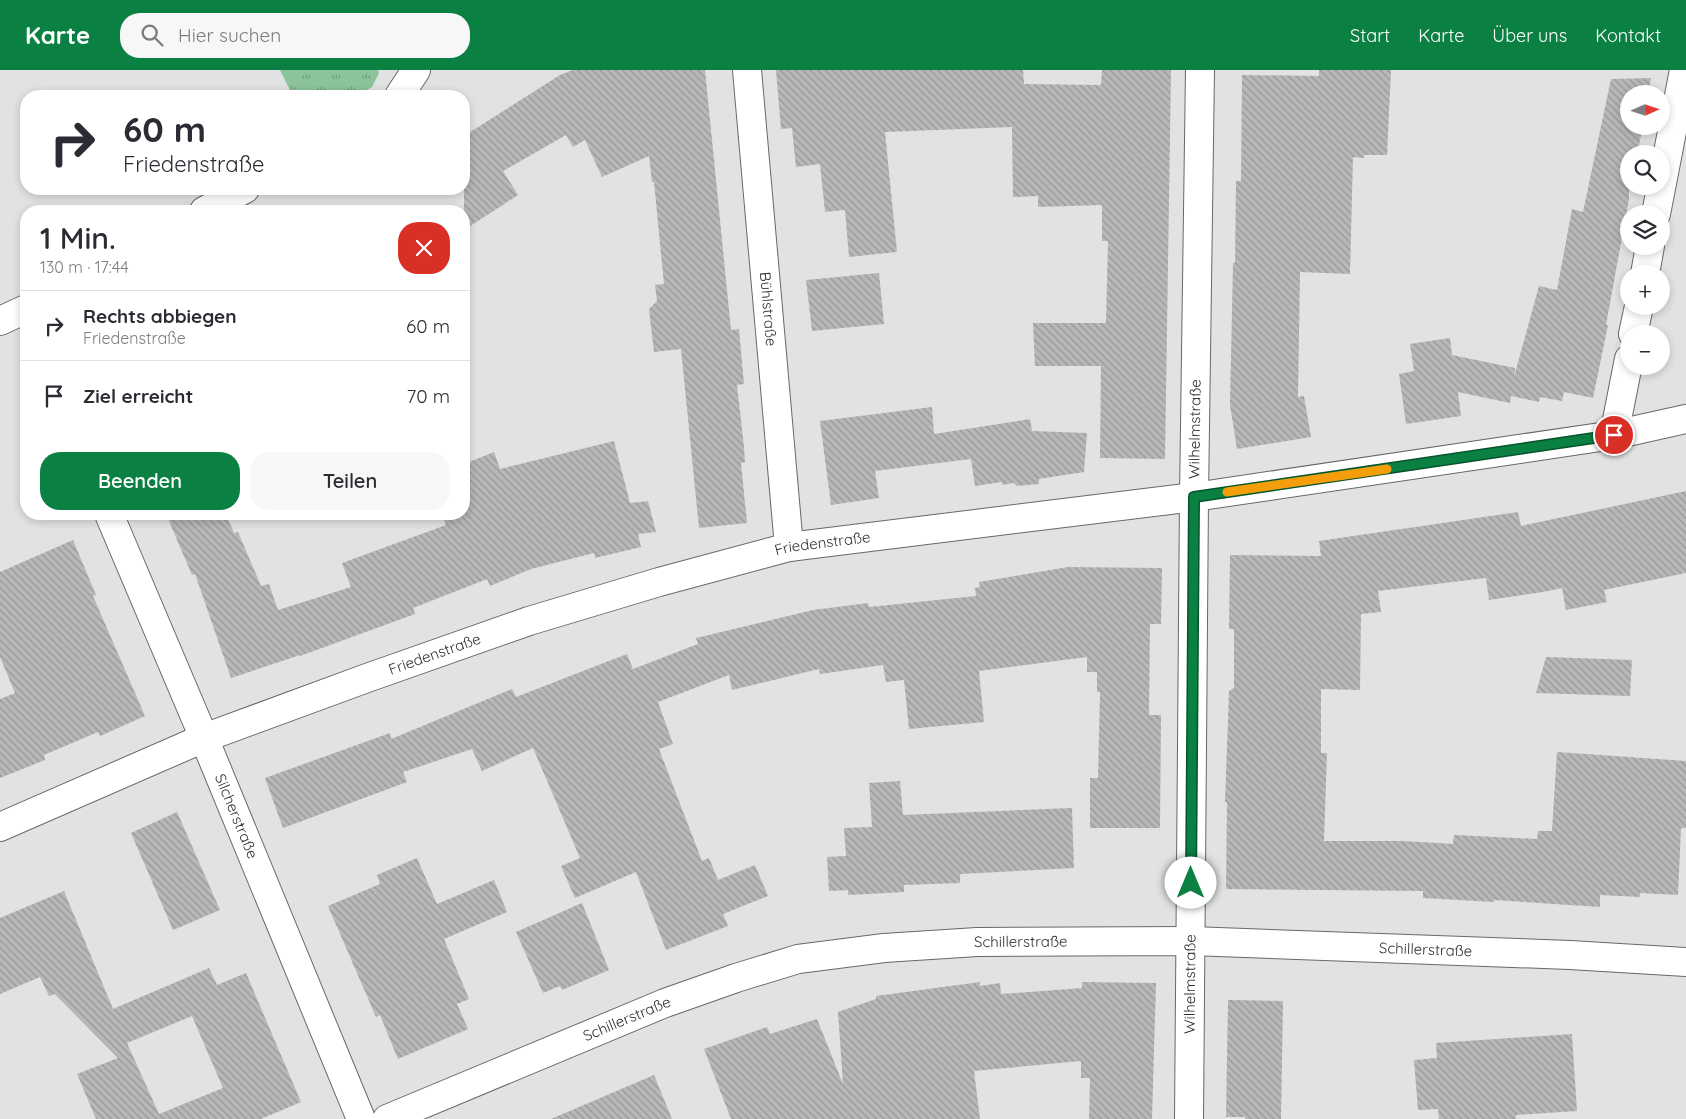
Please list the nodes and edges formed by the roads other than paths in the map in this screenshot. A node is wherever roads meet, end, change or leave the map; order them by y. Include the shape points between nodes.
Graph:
1 (416, 70) edge
2 (747, 70) edge
3 (1200, 70) edge
4 (1684, 70) edge
5 (403, 90) edge
6 (234, 195) edge
7 (215, 205) edge
8 (1658, 205) edge
9 (1626, 375) edge
10 (1686, 419) edge
11 (1614, 435) junction
12 (1194, 497) junction
13 (112, 520) edge
14 (789, 547) junction
15 (204, 738) junction
16 (0, 827) edge
17 (1191, 941) junction
18 (1686, 962) edge
19 (361, 1119) edge
20 (387, 1119) edge
21 (1189, 1119) edge

1 - 5 street
2 - 14 street, Bühlstraße
3 - 12 street, Wilhelmstraße
4 - 8 street
6 - 7 street
9 - 11 street
10 - 11 street, Friedenstraße
11 - 12 street, Friedenstraße
12 - 14 street, Friedenstraße
12 - 17 street, Wilhelmstraße
13 - 15 street, Silcherstraße
14 - 15 street, Friedenstraße via 529,621
15 - 16 street, Friedenstraße
15 - 19 street, Silcherstraße
17 - 18 street, Schillerstraße
17 - 20 street, Schillerstraße via 977,942 884,948 798,959 665,1003
17 - 21 street, Wilhelmstraße

